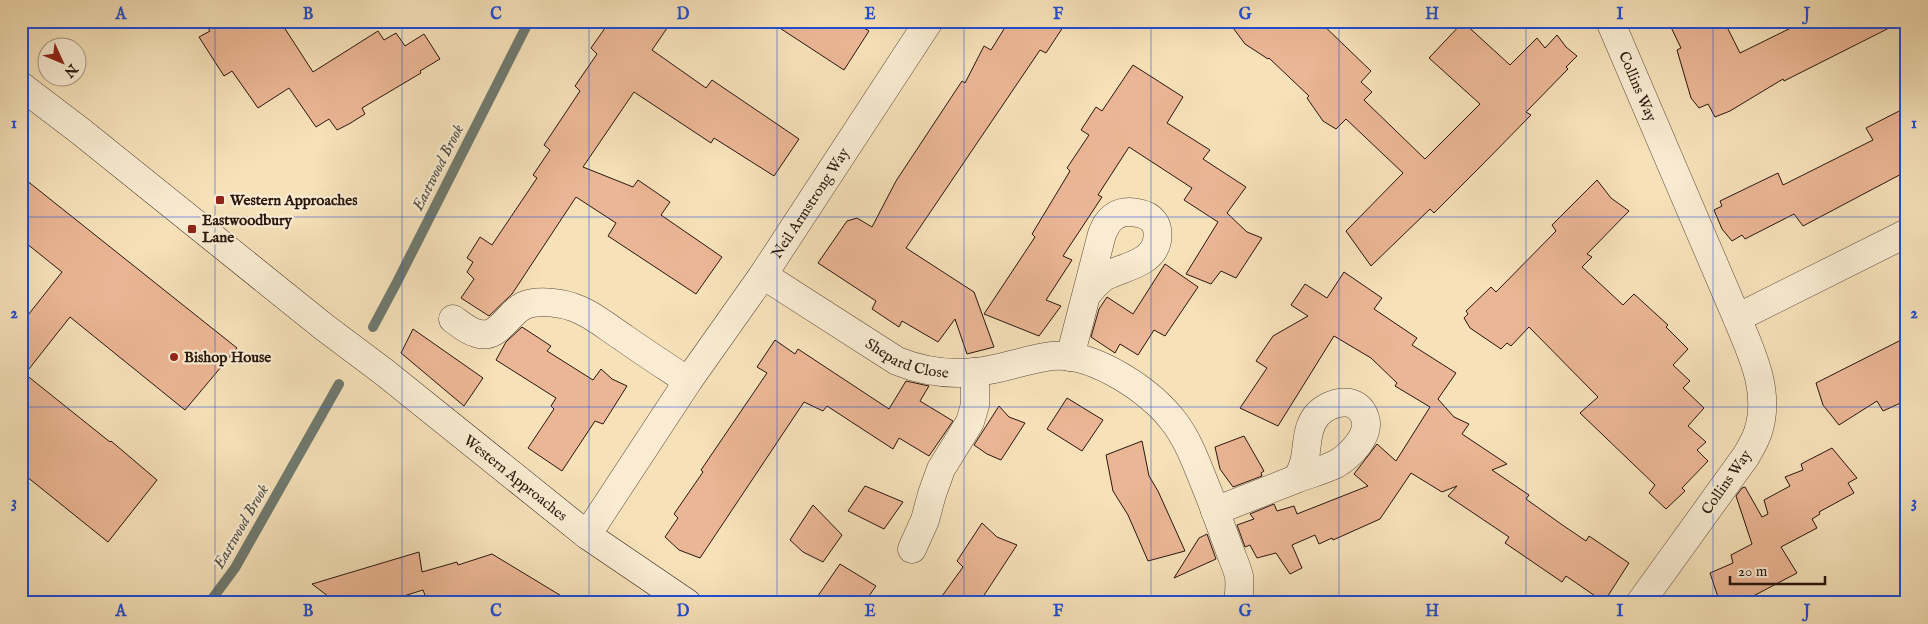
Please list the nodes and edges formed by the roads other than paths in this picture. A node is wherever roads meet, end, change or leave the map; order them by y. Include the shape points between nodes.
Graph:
1 (929, 21) edge
2 (1610, 21) edge
3 (21, 86) edge
4 (1907, 233) edge
5 (763, 275) junction
6 (1088, 293) dead end
7 (1737, 318) junction
8 (453, 319) dead end
9 (1070, 357) junction
10 (976, 372) junction
11 (688, 381) junction
12 (1296, 478) dead end
13 (1215, 510) junction
14 (587, 535) junction
15 (912, 549) dead end
16 (687, 603) edge
17 (1238, 603) edge
18 (1640, 603) edge

1 - 5 street, Neil Armstrong Way
2 - 7 street, Collins Way
3 - 14 street, Western Approaches
4 - 7 street
5 - 10 street, Shepard Close via 897,360 943,374
5 - 11 street, Neil Armstrong Way
6 - 9 street
7 - 18 street, Collins Way via 1754,358 1762,388 1763,410 1758,433 1746,456
8 - 11 street via 482,335 503,325 522,306 549,302 562,304 587,313
9 - 10 street, Shepard Close via 1054,356
9 - 13 street, Shepard Close via 1112,372 1160,406 1186,440
10 - 15 street via 975,405 970,422 941,469
11 - 14 street, Neil Armstrong Way
12 - 13 street
13 - 17 street, Shepard Close via 1239,576
14 - 16 street, Western Approaches

